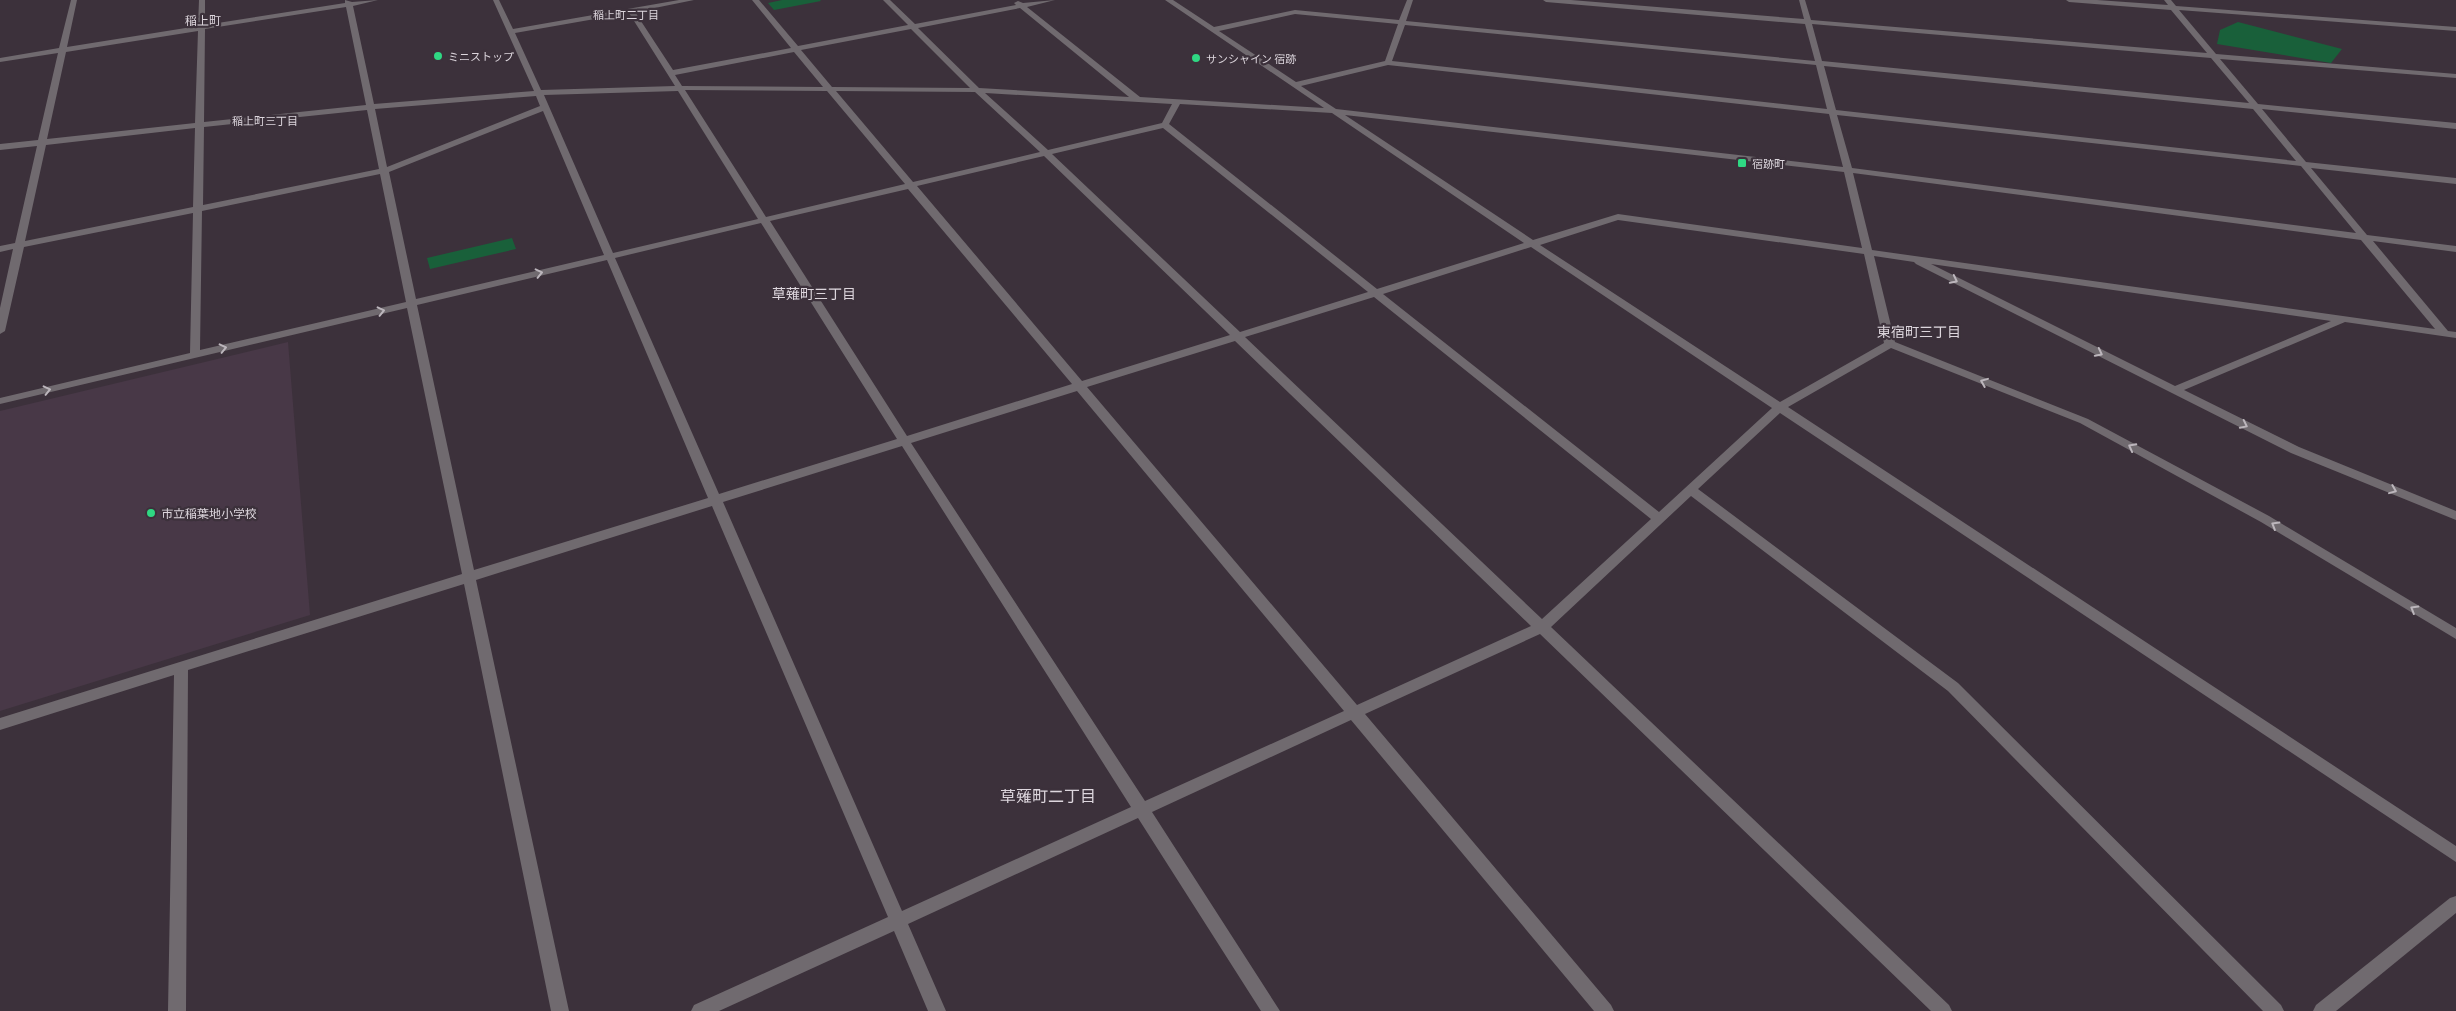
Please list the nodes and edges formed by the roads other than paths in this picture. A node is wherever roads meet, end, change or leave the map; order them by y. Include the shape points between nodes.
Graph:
1 (74, 0) edge
2 (202, 0) edge
3 (376, 0) edge
4 (496, 0) edge
5 (691, 0) edge
6 (755, 0) edge
7 (886, 0) edge
8 (1014, 0) edge
9 (1052, 0) edge
10 (1168, 0) edge
11 (1410, 0) edge
12 (1546, 0) edge
13 (1802, 0) edge
14 (2070, 0) edge
15 (2167, 0) edge
16 (349, 2) edge
17 (1022, 6) junction
18 (2173, 8) junction
19 (631, 10) junction
20 (1402, 23) junction
21 (1808, 24) junction
22 (913, 26) junction
23 (202, 28) junction
24 (2456, 29) edge
25 (1212, 30) junction
26 (510, 32) junction
27 (796, 49) junction
28 (62, 50) junction
29 (2213, 56) junction
30 (0, 60) edge
31 (1388, 63) junction
32 (1819, 63) junction
33 (671, 73) junction
34 (2456, 76) edge
35 (1294, 85) junction
36 (681, 88) junction
37 (829, 89) junction
38 (977, 90) junction
39 (537, 93) junction
40 (1137, 99) junction
41 (1178, 101) junction
42 (2254, 106) junction
43 (370, 107) junction
44 (545, 107) junction
45 (1332, 111) junction
46 (1832, 111) junction
47 (200, 125) junction
48 (1166, 125) junction
49 (2456, 126) edge
50 (42, 142) junction
51 (0, 146) edge
52 (1046, 153) junction
53 (2302, 164) junction
54 (1848, 170) junction
55 (384, 171) junction
56 (2456, 181) edge
57 (909, 186) junction
58 (198, 209) junction
59 (765, 220) junction
60 (2363, 238) junction
61 (19, 245) junction
62 (1533, 245) junction
63 (0, 249) edge
64 (2456, 249) edge
65 (1867, 252) junction
66 (609, 256) junction
67 (1910, 258) junction
68 (1377, 293) junction
69 (411, 303) junction
70 (2345, 318) junction
71 (0, 331) edge
72 (2444, 333) junction
73 (2456, 335) edge
74 (1237, 338) junction
75 (2456, 340) edge
76 (1890, 344) junction
77 (195, 354) junction
78 (1079, 387) junction
79 (2174, 390) junction
80 (0, 401) edge
81 (1780, 407) junction
82 (905, 442) junction
83 (1690, 489) junction
84 (716, 501) junction
85 (2456, 516) edge
86 (1659, 519) junction
87 (469, 578) junction
88 (1542, 627) junction
89 (2456, 634) edge
90 (182, 668) junction
91 (1353, 713) junction
92 (0, 724) edge
93 (1143, 809) junction
94 (2456, 856) edge
95 (2456, 903) edge
96 (898, 920) junction
97 (176, 1011) edge
98 (560, 1011) edge
99 (700, 1011) edge
100 (937, 1011) edge
101 (1271, 1011) edge
102 (1605, 1011) edge
103 (1943, 1011) edge
104 (2274, 1011) edge
105 (2322, 1011) edge

1 - 28 street
2 - 23 street
3 - 16 street
4 - 26 street
5 - 19 street
6 - 27 street
7 - 22 street
8 - 17 street
9 - 17 street
10 - 25 street
11 - 20 street
12 - 21 street
13 - 21 street
14 - 18 street
15 - 18 street
16 - 23 street
16 - 43 street
17 - 22 street
17 - 40 street
18 - 24 street
18 - 29 street
19 - 26 street
19 - 33 street
20 - 25 street via 1295,12
20 - 31 street
20 - 32 street
21 - 29 street
21 - 32 street
22 - 27 street
22 - 38 street
23 - 28 street
23 - 47 street
25 - 35 street
26 - 39 street
27 - 33 street
27 - 37 street
28 - 30 street
28 - 50 street
29 - 34 street
29 - 42 street
31 - 35 street
31 - 46 street
32 - 42 street
32 - 46 street
33 - 36 street
35 - 45 street
36 - 37 street
36 - 39 street
36 - 59 street
37 - 38 street
37 - 57 street
38 - 40 street
38 - 52 street
39 - 43 street
39 - 44 street
40 - 41 street
41 - 45 street
41 - 48 street
42 - 49 street
42 - 53 street
43 - 47 street
43 - 55 street
44 - 55 street
44 - 66 street
45 - 54 street
45 - 62 street
46 - 53 street
46 - 54 street
47 - 50 street
47 - 58 street
48 - 52 street
48 - 68 street
50 - 51 street
50 - 61 street
52 - 57 street
52 - 74 street
53 - 56 street
53 - 60 street
54 - 60 street
54 - 65 street
55 - 58 street
55 - 69 street
57 - 59 street
57 - 78 street
58 - 61 street
58 - 77 street
59 - 66 street
59 - 82 street
60 - 64 street
60 - 72 street
61 - 63 street
61 - 71 street
62 - 65 street via 1618,218
62 - 68 street
62 - 81 street
65 - 67 street
65 - 76 street
69 -> 66 street
66 - 84 street
67 - 70 street
67 -> 79 street
68 - 74 street
68 - 86 street
77 -> 69 street
69 - 87 street
70 - 72 street
70 - 79 street
72 - 73 street
72 - 75 street
74 - 78 street
74 - 88 street
76 - 81 street
89 -> 76 street via 2265,518 2084,421
80 -> 77 street
78 - 82 street
78 - 91 street
79 -> 85 street via 2296,450
81 - 83 street
81 - 94 street
82 - 84 street
82 - 93 street
83 - 86 street
83 - 104 street via 1953,687
84 - 87 street
84 - 96 street
86 - 88 street
87 - 90 street
87 - 98 street
88 - 91 street
88 - 103 street
90 - 92 street
90 - 97 street
91 - 93 street
91 - 102 street
93 - 96 street
93 - 101 street
95 - 105 street
96 - 99 street
96 - 100 street

